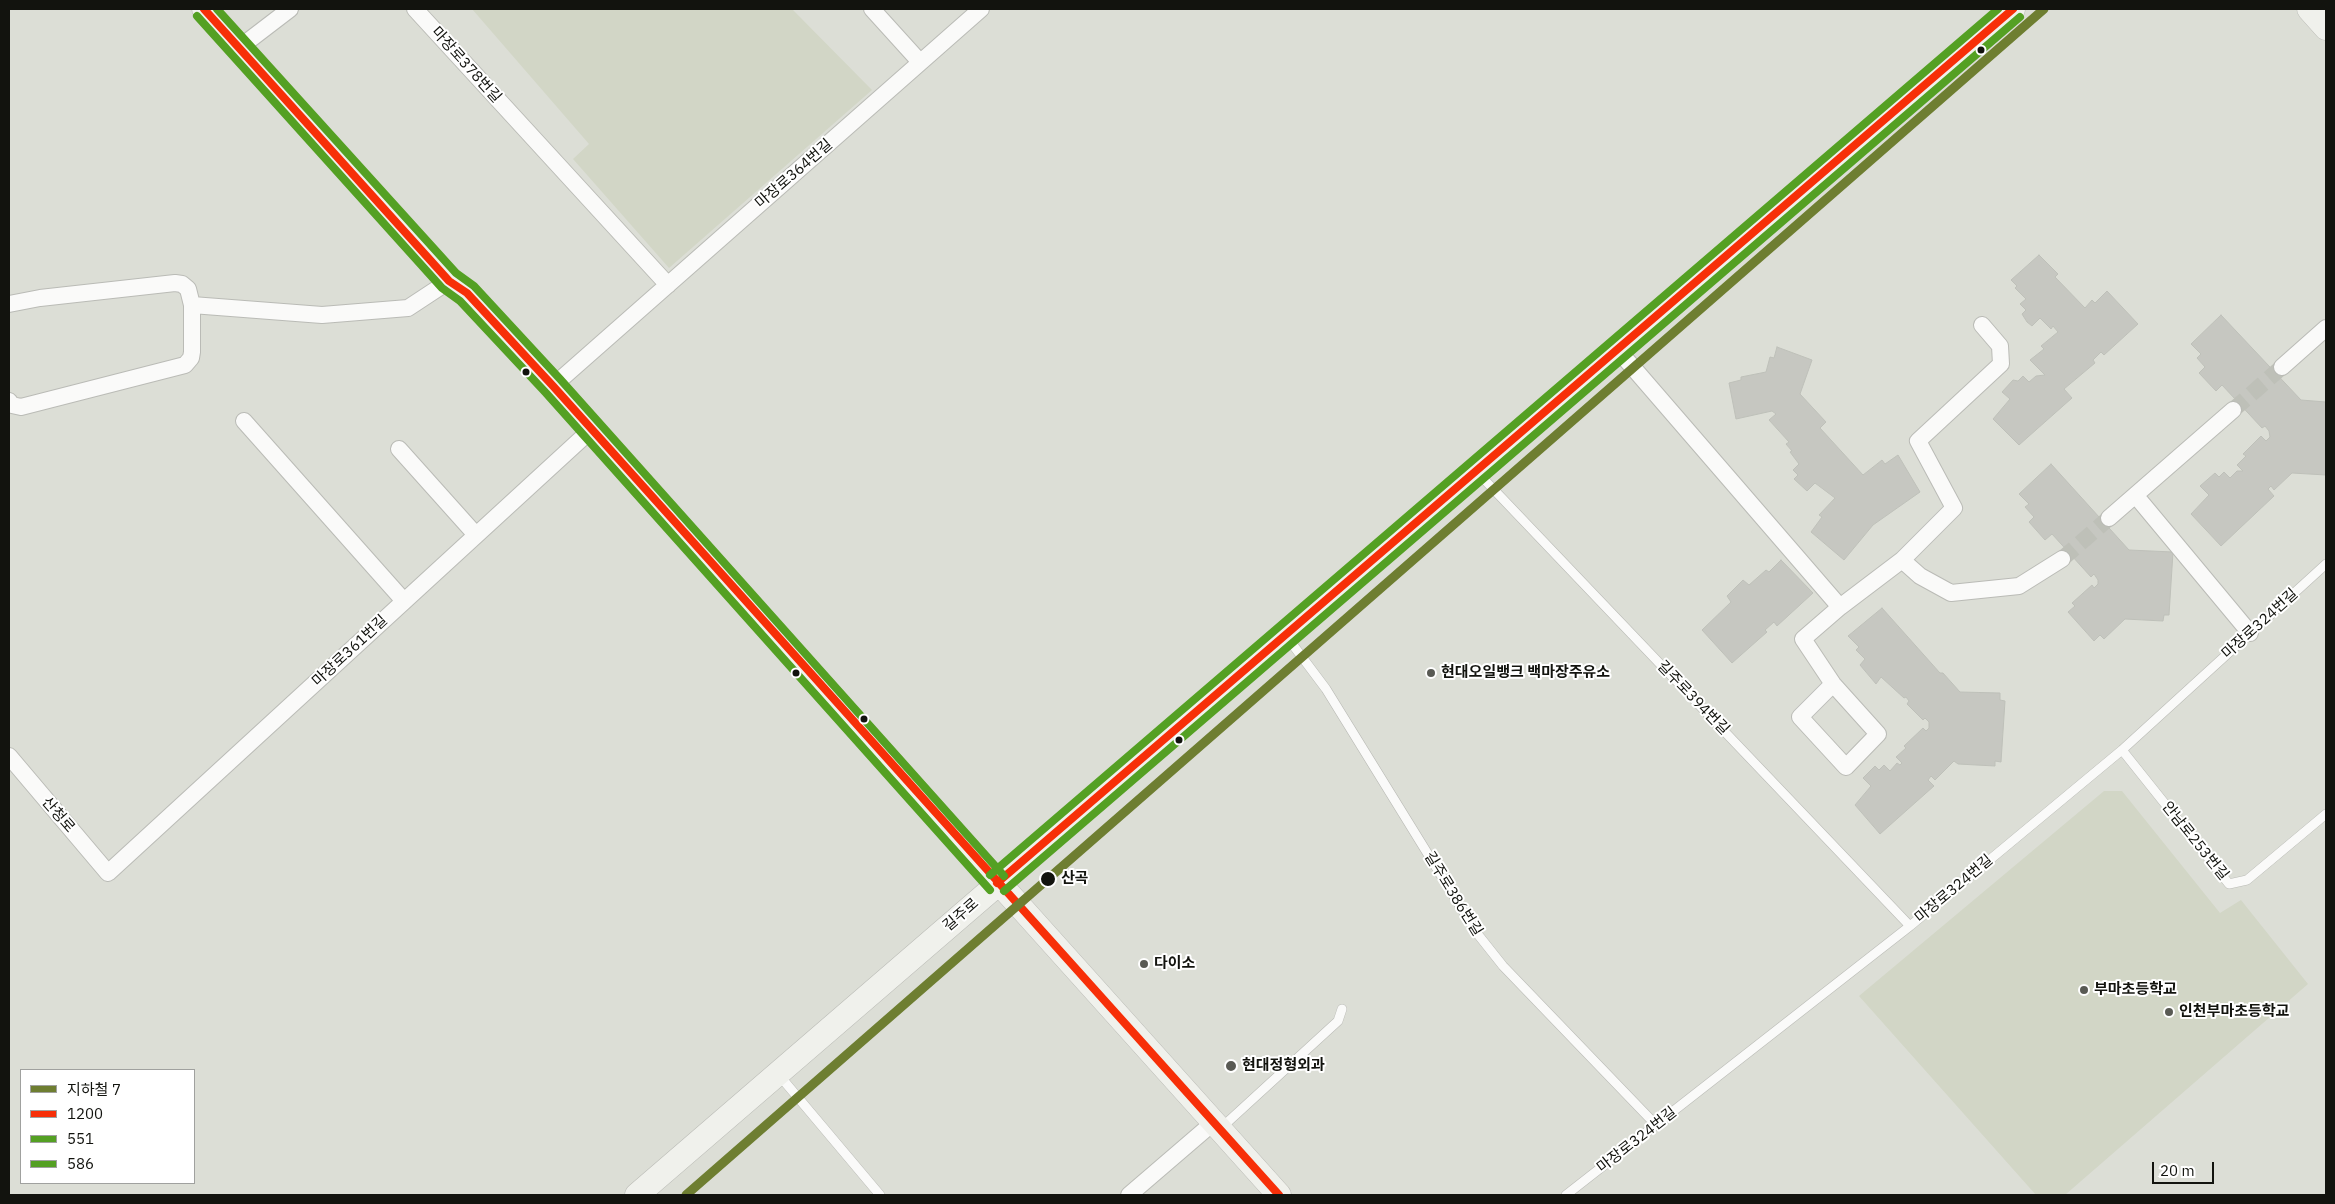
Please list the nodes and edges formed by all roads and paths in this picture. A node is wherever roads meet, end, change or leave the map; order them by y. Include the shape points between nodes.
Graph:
1 (204, 9) edge
2 (290, 9) edge
3 (415, 9) edge
4 (872, 9) edge
5 (981, 9) edge
6 (2012, 9) edge
7 (2309, 9) edge
8 (2326, 28) edge
9 (239, 48) junction
10 (920, 62) junction
11 (449, 280) junction
12 (668, 285) junction
13 (9, 304) edge
14 (192, 306) junction
15 (1982, 325) dead end
16 (2326, 328) edge
17 (1617, 349) junction
18 (2282, 367) tunnel mouth
19 (553, 386) junction
20 (9, 401) edge
21 (2233, 410) tunnel mouth
22 (244, 421) dead end
23 (592, 429) junction
24 (400, 449) dead end
25 (1476, 471) junction
26 (2136, 496) junction
27 (2109, 518) tunnel mouth
28 (476, 535) junction
29 (2062, 559) tunnel mouth
30 (1902, 560) junction
31 (2326, 564) edge
32 (404, 601) junction
33 (1840, 607) junction
34 (2250, 633) junction
35 (1285, 635) junction
36 (1833, 684) junction
37 (2122, 750) junction
38 (9, 756) edge
39 (2326, 814) edge
40 (108, 873) joint
41 (997, 883) junction
42 (1910, 926) junction
43 (1342, 1008) dead end
44 (778, 1074) junction
45 (1656, 1125) junction
46 (1217, 1126) junction
47 (637, 1195) edge
48 (880, 1195) edge
49 (1128, 1195) edge
50 (1279, 1195) edge
51 (1566, 1195) edge

1 - 9 main road
2 - 9 street
3 - 12 street, 마장로378번길
4 - 10 street
5 - 10 street, 마장로364번길
6 - 17 main road, 길주로
7 - 8 main road
9 - 11 main road
10 - 12 street, 마장로364번길
11 - 14 street via 408,308 322,315
11 - 19 main road via 467,293
12 - 19 street, 마장로364번길
13 - 14 street via 175,283 188,289
14 - 20 street via 192,352 185,365 21,407
15 - 30 street via 2000,346 2001,364 1918,442 1954,508
16 - 18 street
17 - 25 main road, 길주로
17 - 33 street
19 - 23 main road
21 - 26 street
22 - 32 street
23 - 28 street, 마장로361번길
23 - 41 main road
24 - 28 street
25 - 35 main road, 길주로
25 - 42 lane, 길주로394번길
26 - 27 street
26 - 34 street
28 - 32 street, 마장로361번길
29 - 30 street via 2019,586 1950,593 1920,576
30 - 33 street
31 - 34 lane, 마장로324번길
32 - 40 street, 마장로361번길
33 - 36 street via 1803,639
34 - 37 lane, 마장로324번길
35 - 41 main road, 길주로
35 - 45 lane, 길주로386번길 via 1326,689 1476,932 1503,966
36 - 36 street via 1878,734 1846,767 1800,717
37 - 39 lane, 안남로253번길 via 2228,884 2246,880
37 - 42 lane, 마장로324번길
38 - 40 street, 산청로
41 - 44 main road, 길주로
41 - 46 main road
42 - 45 lane, 마장로324번길
43 - 46 lane via 1338,1021
44 - 47 main road, 길주로
44 - 48 lane
45 - 51 lane, 마장로324번길
46 - 49 street
46 - 50 main road

